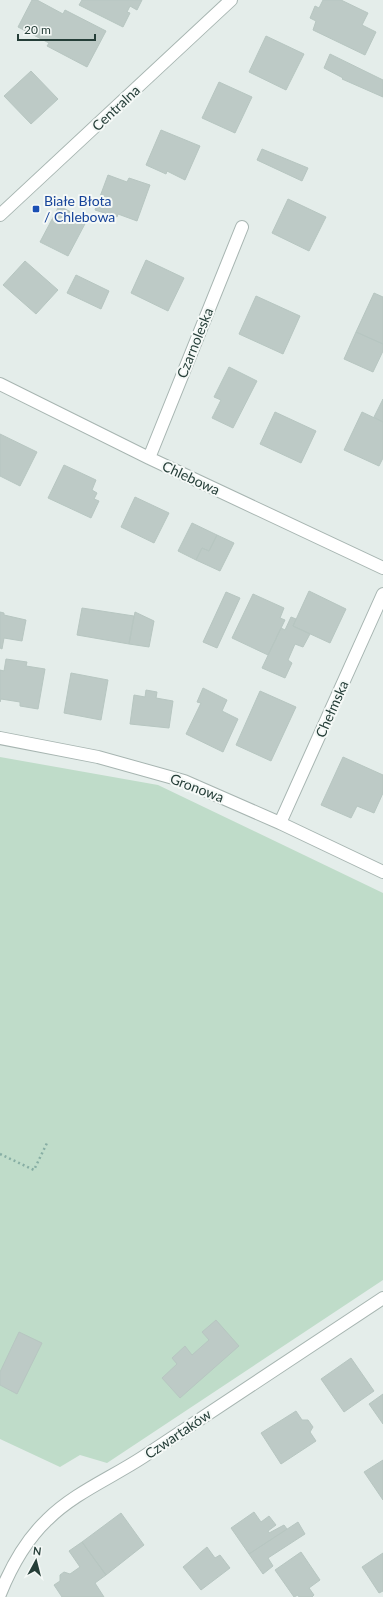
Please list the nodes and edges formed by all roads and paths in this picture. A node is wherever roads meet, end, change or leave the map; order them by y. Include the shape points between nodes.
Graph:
1 (231, 0) edge
2 (0, 215) edge
3 (242, 228) dead end
4 (0, 384) edge
5 (149, 458) junction
6 (383, 568) edge
7 (383, 594) edge
8 (0, 738) edge
9 (280, 823) junction
10 (383, 872) edge
11 (47, 1143) dead end
12 (0, 1154) edge
13 (383, 1298) edge
14 (0, 1594) edge

1 - 2 street, Centralna
3 - 5 street, Czarnoleska
4 - 5 street, Chlebowa
5 - 6 street, Chlebowa
7 - 9 street, Chełmska
8 - 9 street, Gronowa via 98,757 184,781
9 - 10 street, Gronowa
11 - 12 path via 34,1170
13 - 14 street, Czwartaków via 129,1467 68,1502 46,1521 24,1547

